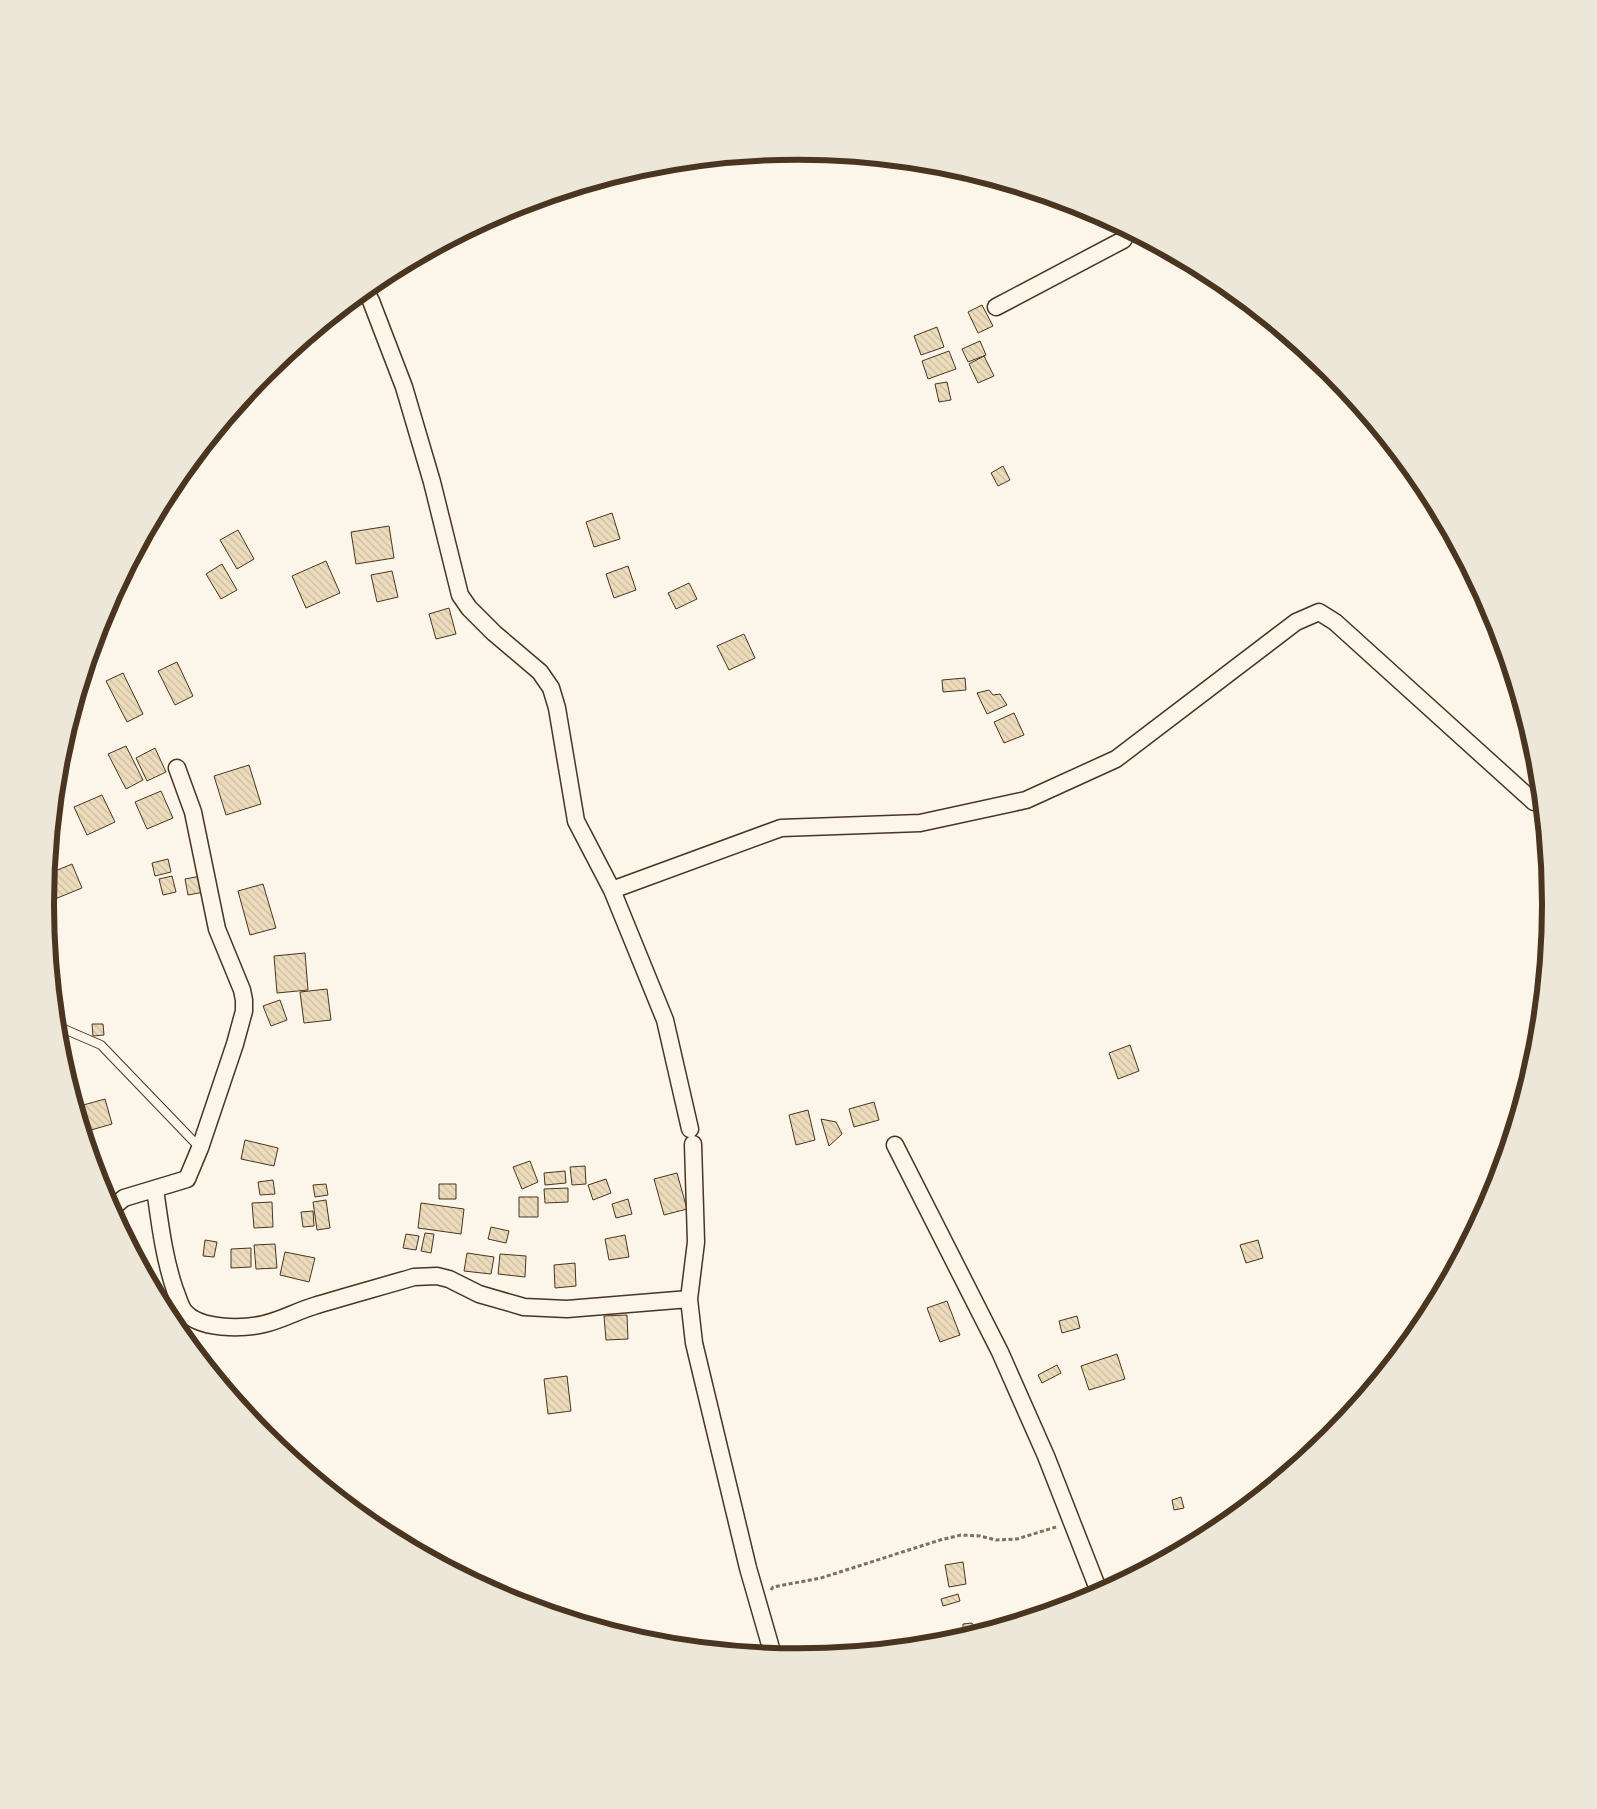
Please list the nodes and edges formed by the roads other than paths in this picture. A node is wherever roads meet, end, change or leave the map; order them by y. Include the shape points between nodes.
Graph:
1 (1126, 236) edge
2 (369, 297) edge
3 (996, 307) dead end
4 (177, 768) dead end
5 (1536, 801) edge
6 (612, 890) junction
7 (65, 1030) edge
8 (894, 1145) dead end
9 (200, 1148) junction
10 (155, 1190) junction
11 (117, 1204) edge
12 (689, 1299) junction
13 (1097, 1587) edge
14 (770, 1648) edge

1 - 3 street
2 - 6 street via 404,387 460,596 494,633 540,672 551,688 576,822
4 - 9 street via 193,812 217,929 244,1000 235,1044
5 - 6 street via 1335,622 1319,612 1296,622 1116,759 1026,800 920,823 781,828
6 - 12 street via 665,1020 691,1136 696,1242
7 - 9 lane via 101,1045
8 - 13 street via 1000,1352 1046,1456
9 - 10 street via 187,1179
10 - 11 street via 124,1198
10 - 12 street via 164,1253 178,1298 188,1316 206,1324 244,1327 263,1324 425,1276 449,1279 479,1294 524,1307 567,1309
12 - 14 street via 694,1343

